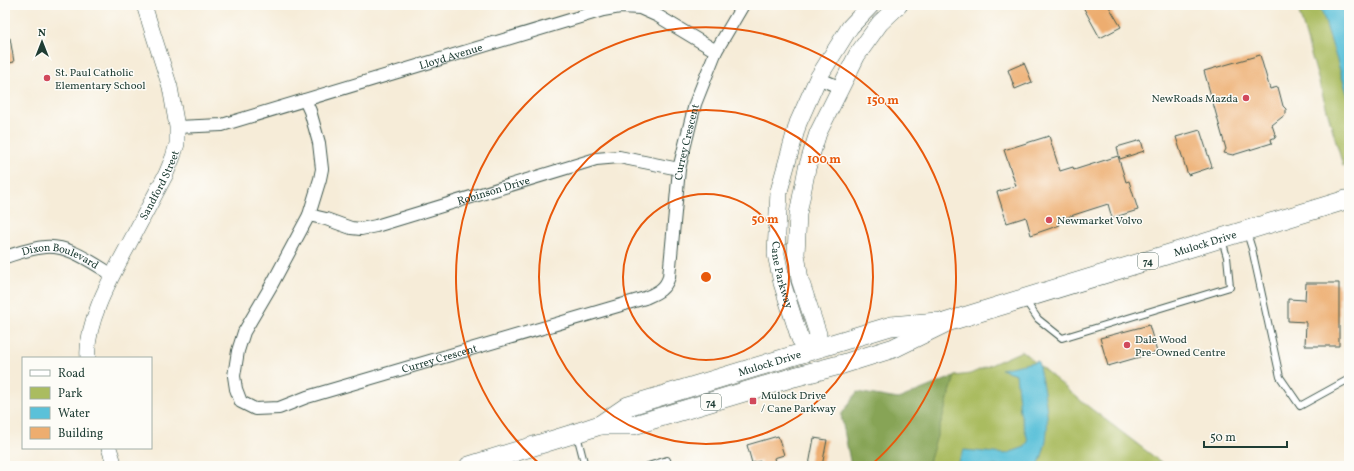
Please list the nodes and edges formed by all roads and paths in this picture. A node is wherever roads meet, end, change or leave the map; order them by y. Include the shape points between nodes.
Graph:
1 (144, 5) edge
2 (743, 5) edge
3 (871, 5) edge
4 (899, 5) edge
5 (716, 51) junction
6 (818, 78) junction
7 (841, 88) junction
8 (305, 100) junction
9 (177, 128) junction
10 (679, 169) junction
11 (1348, 203) edge
12 (309, 215) junction
13 (1246, 231) junction
14 (1222, 238) junction
15 (5, 257) edge
16 (113, 275) junction
17 (1023, 299) junction
18 (946, 322) junction
19 (814, 350) junction
20 (88, 357) edge
21 (820, 370) junction
22 (1349, 379) edge
23 (600, 425) junction
24 (576, 433) junction
25 (109, 449) edge
26 (115, 466) edge
27 (469, 466) edge
28 (585, 466) edge
29 (648, 466) edge
30 (669, 466) edge

1 - 9 street, Sandford Street via 170,87
2 - 5 street, Currey Crescent
3 - 6 main road, Cane Parkway via 850,27
4 - 7 main road, Cane Parkway via 880,22 857,55
5 - 8 street, Lloyd Avenue via 658,16 640,8 620,7
5 - 10 street, Currey Crescent via 695,104
6 - 7 street
6 - 19 main road, Cane Parkway via 798,123 779,191 776,254 782,283 800,339
7 - 19 main road, Cane Parkway via 818,133 807,168 798,214 796,254 800,280 818,334
8 - 9 street, Lloyd Avenue via 222,125
8 - 12 street, Currey Crescent via 319,143 322,169
9 - 16 street, Sandford Street via 177,144 173,158
10 - 12 street, Robinson Drive via 619,158 596,159 361,229
10 - 12 street, Currey Crescent via 670,265 667,284 662,290 645,298 308,397 279,408 255,410 241,402 237,396 234,376 238,351 244,332
11 - 13 main road, Mulock Drive / 74
13 - 14 main road, Mulock Drive / 74
13 - 22 lane via 1280,377 1300,406
14 - 17 main road, Mulock Drive / 74
14 - 17 lane via 1230,288 1062,338 1038,319
15 - 16 street, Dixon Boulevard via 28,250 57,247 71,251
16 - 20 street, Sandford Street via 92,323
17 - 18 main road, Mulock Drive / 74
18 - 19 main road, Mulock Drive / 74 via 891,326
18 - 21 main road, Mulock Drive / 74 via 894,348
19 - 21 street, Cane Parkway
19 - 23 main road, Mulock Drive / 74 via 628,406
21 - 23 main road, Mulock Drive / 74 via 634,425
23 - 24 main road, Mulock Drive / 74
24 - 27 main road, Mulock Drive / 74
24 - 28 lane
25 - 26 street
29 - 30 lane via 667,460

